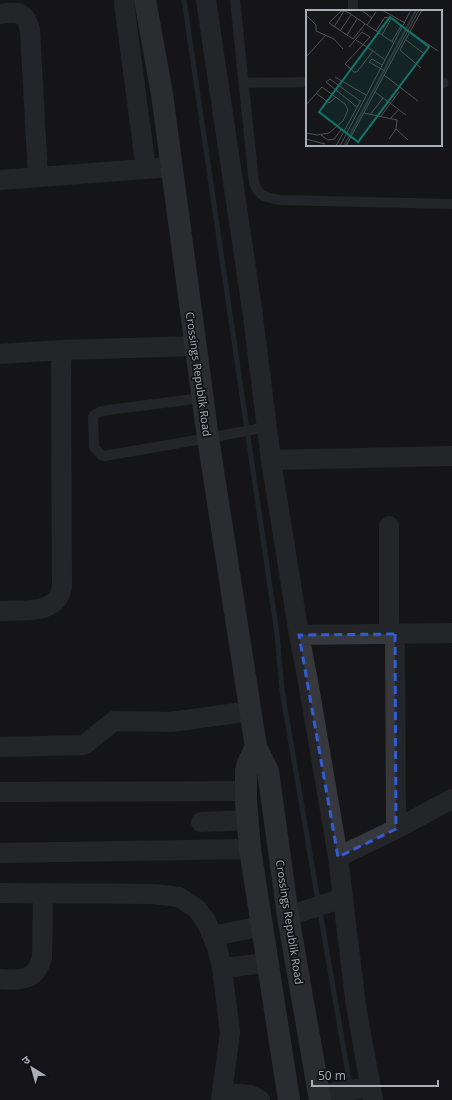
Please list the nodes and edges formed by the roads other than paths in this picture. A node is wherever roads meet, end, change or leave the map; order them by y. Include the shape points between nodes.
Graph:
1 (206, 0) edge
2 (235, 0) edge
3 (135, 2) edge
4 (0, 14) edge
5 (306, 82) edge
6 (244, 83) junction
7 (171, 167) junction
8 (146, 169) junction
9 (38, 177) junction
10 (0, 180) edge
11 (452, 204) edge
12 (196, 346) junction
13 (62, 350) junction
14 (0, 354) edge
15 (202, 398) junction
16 (259, 428) junction
17 (208, 438) junction
18 (452, 456) edge
19 (271, 460) junction
20 (389, 526) dead end
21 (0, 610) edge
22 (452, 633) edge
23 (392, 634) junction
24 (299, 635) junction
25 (251, 711) junction
26 (0, 747) edge
27 (256, 747) junction
28 (246, 791) junction
29 (0, 792) edge
30 (452, 799) edge
31 (247, 820) junction
32 (201, 822) dead end
33 (396, 829) junction
34 (250, 849) junction
35 (0, 853) edge
36 (338, 857) junction
37 (0, 893) edge
38 (43, 893) junction
39 (336, 900) junction
40 (298, 913) junction
41 (262, 926) junction
42 (213, 936) junction
43 (268, 963) junction
44 (222, 968) junction
45 (0, 979) edge
46 (369, 1092) edge
47 (222, 1096) edge
48 (324, 1096) edge
49 (260, 1100) edge
50 (289, 1100) edge

1 - 16 street via 252,309
2 - 6 lane
3 - 7 street, Crossings Republik Road via 162,94
3 - 8 street
4 - 9 street via 16,12 24,15 28,21
5 - 6 lane
6 - 11 lane via 254,182 257,191 264,197 280,200
7 - 8 street
7 - 12 street, Crossings Republik Road
8 - 9 street
9 - 10 street
12 - 13 street
12 - 15 street, Crossings Republik Road
13 - 14 street
13 - 21 street via 62,587 54,603 42,608
15 - 17 street, Crossings Republik Road
15 - 17 lane via 98,412 93,417 94,447 104,456
16 - 17 lane
16 - 19 street
17 - 25 street, Crossings Republik Road
18 - 19 street
19 - 24 street
20 - 23 street
22 - 23 street
23 - 24 street
23 - 33 street
24 - 36 street
25 - 26 street via 171,722 114,721 84,745
25 - 27 street, Crossings Republik Road
27 - 28 street via 246,771
27 - 40 street, Crossings Republik Road via 268,771
28 - 29 street
28 - 31 street
30 - 33 street
31 - 32 street
31 - 34 street
33 - 36 street
34 - 35 street
34 - 41 street
36 - 39 street
37 - 38 street
38 - 42 street via 154,894 179,897 197,909
38 - 45 street via 40,968 21,980
39 - 40 street
39 - 46 street
40 - 48 street, Crossings Republik Road
41 - 42 street
41 - 43 street
42 - 44 street
43 - 44 street
43 - 50 street
44 - 47 street via 230,1033
46 - 48 street
47 - 49 street via 250,1094

